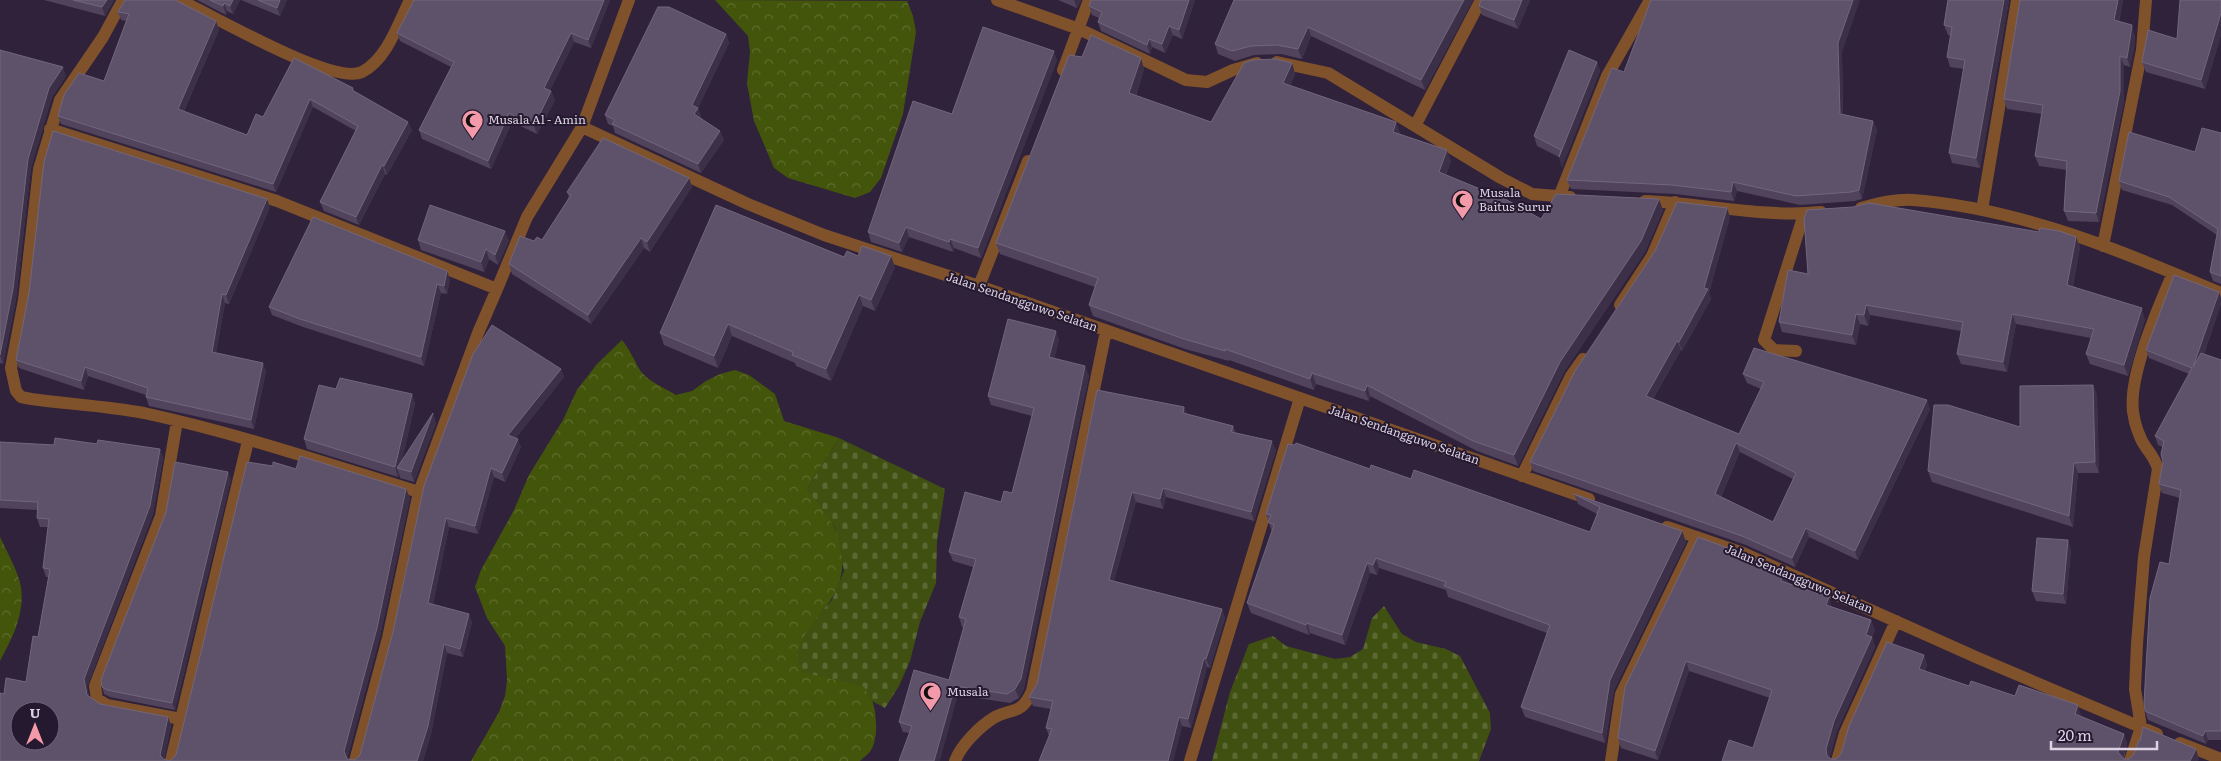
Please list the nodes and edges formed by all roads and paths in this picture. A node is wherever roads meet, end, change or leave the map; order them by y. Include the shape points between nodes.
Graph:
1 (123, 0) edge
2 (179, 0) edge
3 (410, 0) edge
4 (629, 0) edge
5 (998, 0) edge
6 (1089, 0) edge
7 (1481, 0) edge
8 (1650, 0) edge
9 (2017, 0) edge
10 (2146, 0) edge
11 (1078, 29) junction
12 (1057, 84) edge
13 (1415, 126) junction
14 (582, 127) junction
15 (50, 129) junction
16 (1032, 149) edge
17 (1559, 197) junction
18 (1578, 198) edge
19 (1636, 200) edge
20 (1675, 202) junction
21 (1848, 210) edge
22 (1982, 210) junction
23 (1830, 212) edge
24 (1804, 214) junction
25 (2102, 246) junction
26 (2173, 273) junction
27 (980, 286) junction
28 (496, 289) junction
29 (2221, 293) edge
30 (1615, 312) edge
31 (1106, 331) junction
32 (1796, 351) dead end
33 (1588, 352) edge
34 (1300, 398) junction
35 (177, 421) junction
36 (248, 440) junction
37 (1522, 476) junction
38 (419, 492) junction
39 (1605, 505) edge
40 (1651, 521) edge
41 (1697, 537) junction
42 (1896, 621) junction
43 (181, 719) junction
44 (2141, 727) junction
45 (2221, 759) edge
46 (171, 761) edge
47 (355, 761) edge
48 (955, 761) edge
49 (1190, 761) edge
50 (1612, 761) edge
51 (1837, 761) edge
52 (2130, 761) edge

1 - 15 street via 103,37 60,100
2 - 3 street via 257,41 338,73 360,73 380,59
4 - 14 street
5 - 11 street
6 - 11 street
7 - 13 street
8 - 17 street via 1607,76
9 - 22 street
10 - 25 street via 2142,50
11 - 12 street
11 - 13 street via 1196,82 1207,82 1255,63 1281,62 1328,73
13 - 17 street via 1532,194
14 - 27 street, Jalan Sendangguwo Selatan via 748,204 824,235
14 - 28 street via 527,217
15 - 28 street via 277,201
15 - 35 street via 39,169 24,300 11,368 16,391 30,399 142,413
16 - 27 street
17 - 18 street
19 - 20 street
20 - 24 street via 1775,215
20 - 30 street via 1652,256
21 - 22 street via 1883,202 1912,200
22 - 25 street
23 - 24 street
24 - 32 street via 1764,340 1774,350
25 - 26 street
26 - 29 street
26 - 44 street via 2155,317 2132,394 2133,415 2141,440 2154,456 2158,469 2144,557 2136,644 2135,689
27 - 31 street, Jalan Sendangguwo Selatan
28 - 38 street
31 - 34 street, Jalan Sendangguwo Selatan
31 - 48 street via 1032,691 1026,704 1015,712 995,718 980,730 958,752
33 - 37 street via 1572,376
34 - 37 street, Jalan Sendangguwo Selatan
34 - 49 street
35 - 36 street
35 - 43 street via 161,516 129,594 95,692 97,699 107,704
36 - 38 street
36 - 43 street
37 - 39 street, Jalan Sendangguwo Selatan
38 - 47 street via 388,638
40 - 41 street, Jalan Sendangguwo Selatan
41 - 42 street, Jalan Sendangguwo Selatan via 1743,553
41 - 50 street via 1621,694
42 - 44 street, Jalan Sendangguwo Selatan
42 - 51 street via 1845,733
43 - 46 street
44 - 45 street, Jalan Sendangguwo Selatan
44 - 52 street

